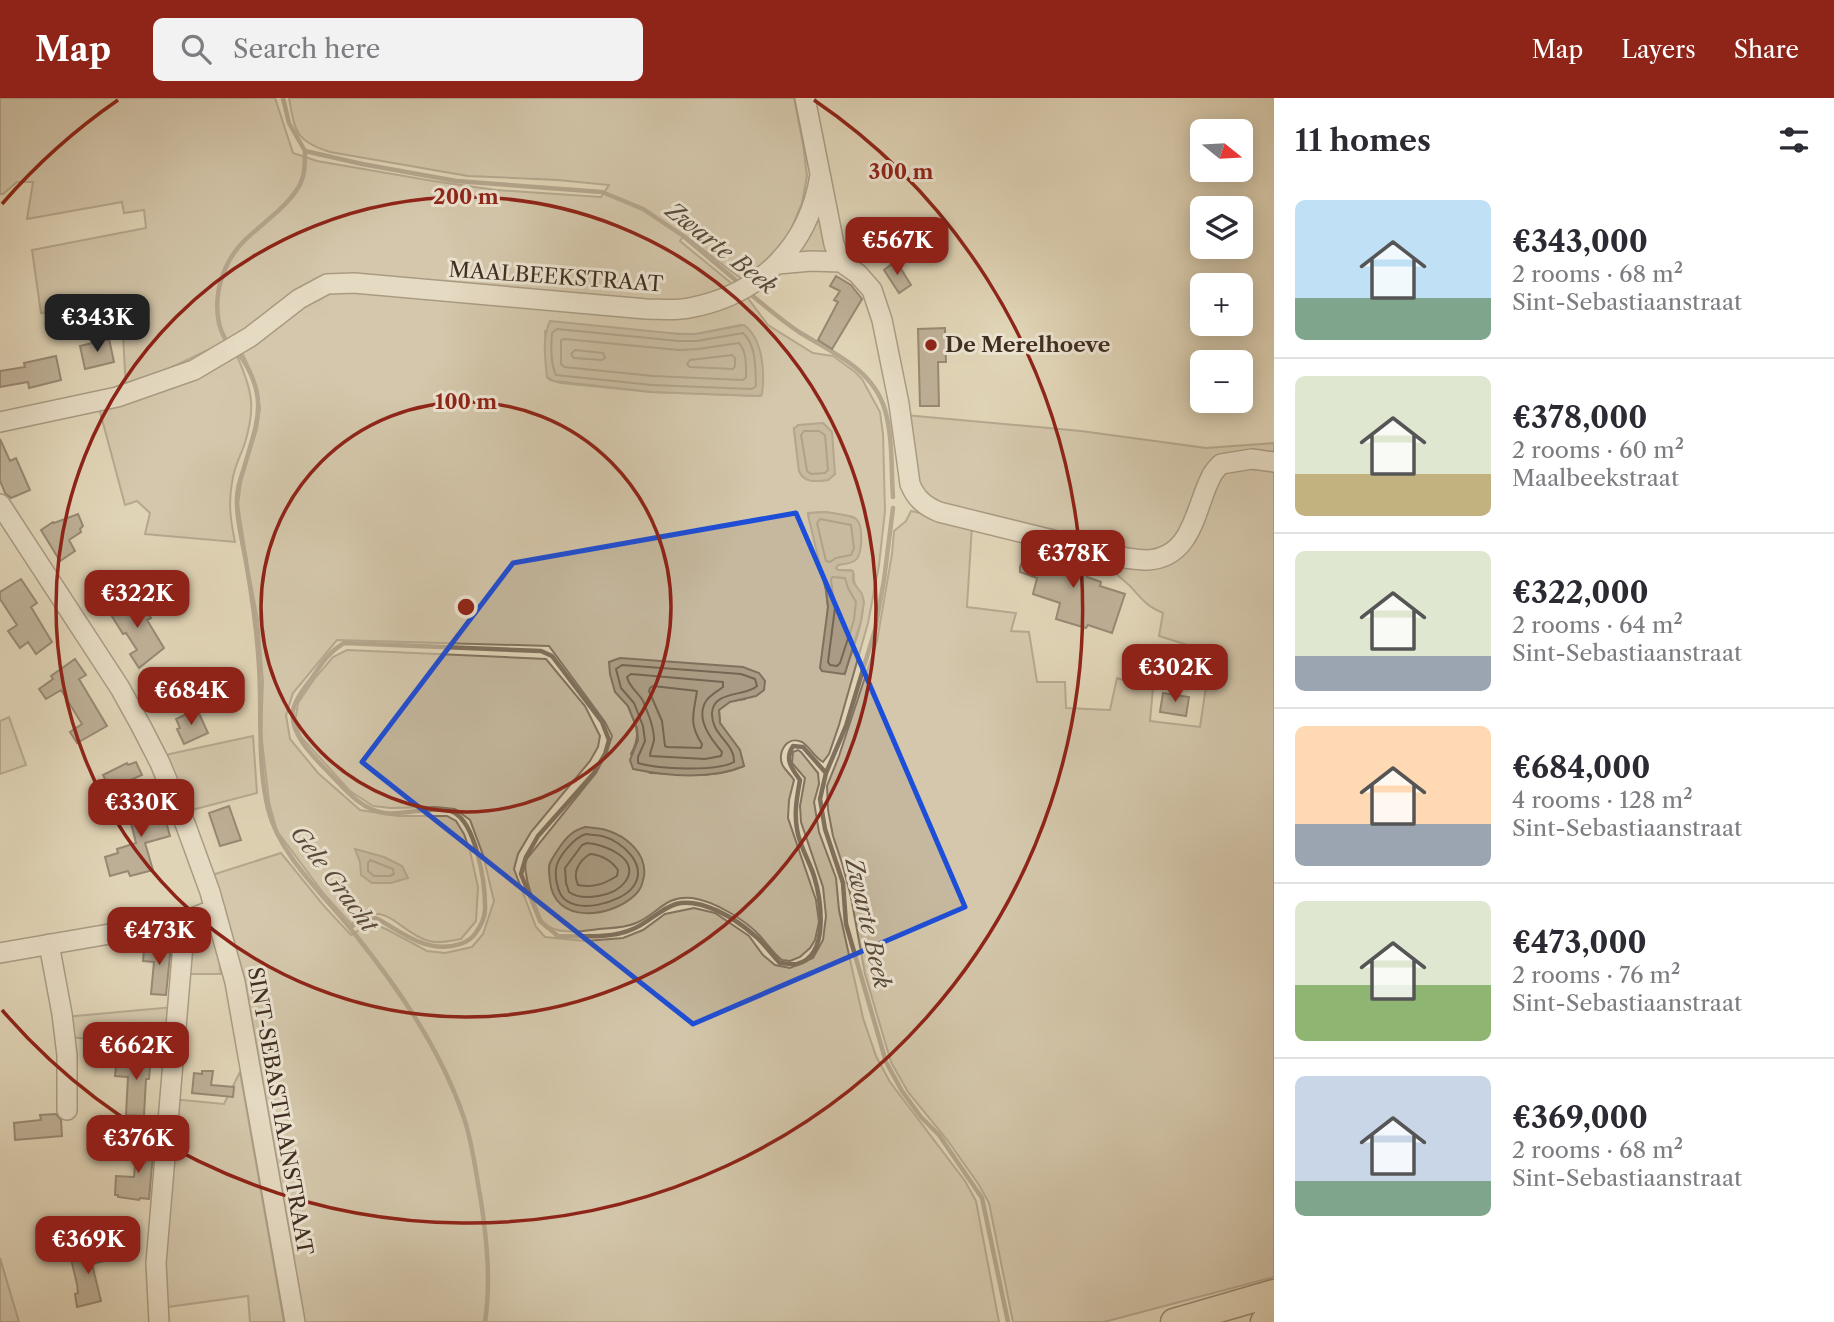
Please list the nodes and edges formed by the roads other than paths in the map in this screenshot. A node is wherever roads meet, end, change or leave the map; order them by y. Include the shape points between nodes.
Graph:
1 (805, 98) edge
2 (820, 176) junction
3 (841, 262) junction
4 (778, 264) junction
5 (0, 422) edge
6 (1274, 462) edge
7 (0, 504) edge
8 (215, 909) junction
9 (185, 920) junction
10 (49, 944) junction
11 (0, 953) edge
12 (67, 1110) dead end
13 (1274, 1293) edge
14 (1274, 1319) edge
15 (159, 1322) edge
16 (295, 1322) edge
17 (1174, 1322) edge
18 (1265, 1322) edge

1 - 2 street
2 - 3 street
2 - 4 street, MAALBEEKSTRAAT via 803,230
3 - 4 street
3 - 6 street via 872,290 899,404 908,476 919,500 939,512 1147,560 1170,553 1183,542 1211,476 1221,464 1252,459
4 - 5 street, MAALBEEKSTRAAT via 720,301 686,309 327,284 194,370 117,397
7 - 8 street, SINT-SEBASTIAANSTRAAT via 141,726 186,826
8 - 9 street
8 - 16 street, SINT-SEBASTIAANSTRAAT via 235,982
9 - 10 street
9 - 15 street via 156,1263
10 - 11 street
10 - 12 street via 67,1055
13 - 17 highway
14 - 18 highway

